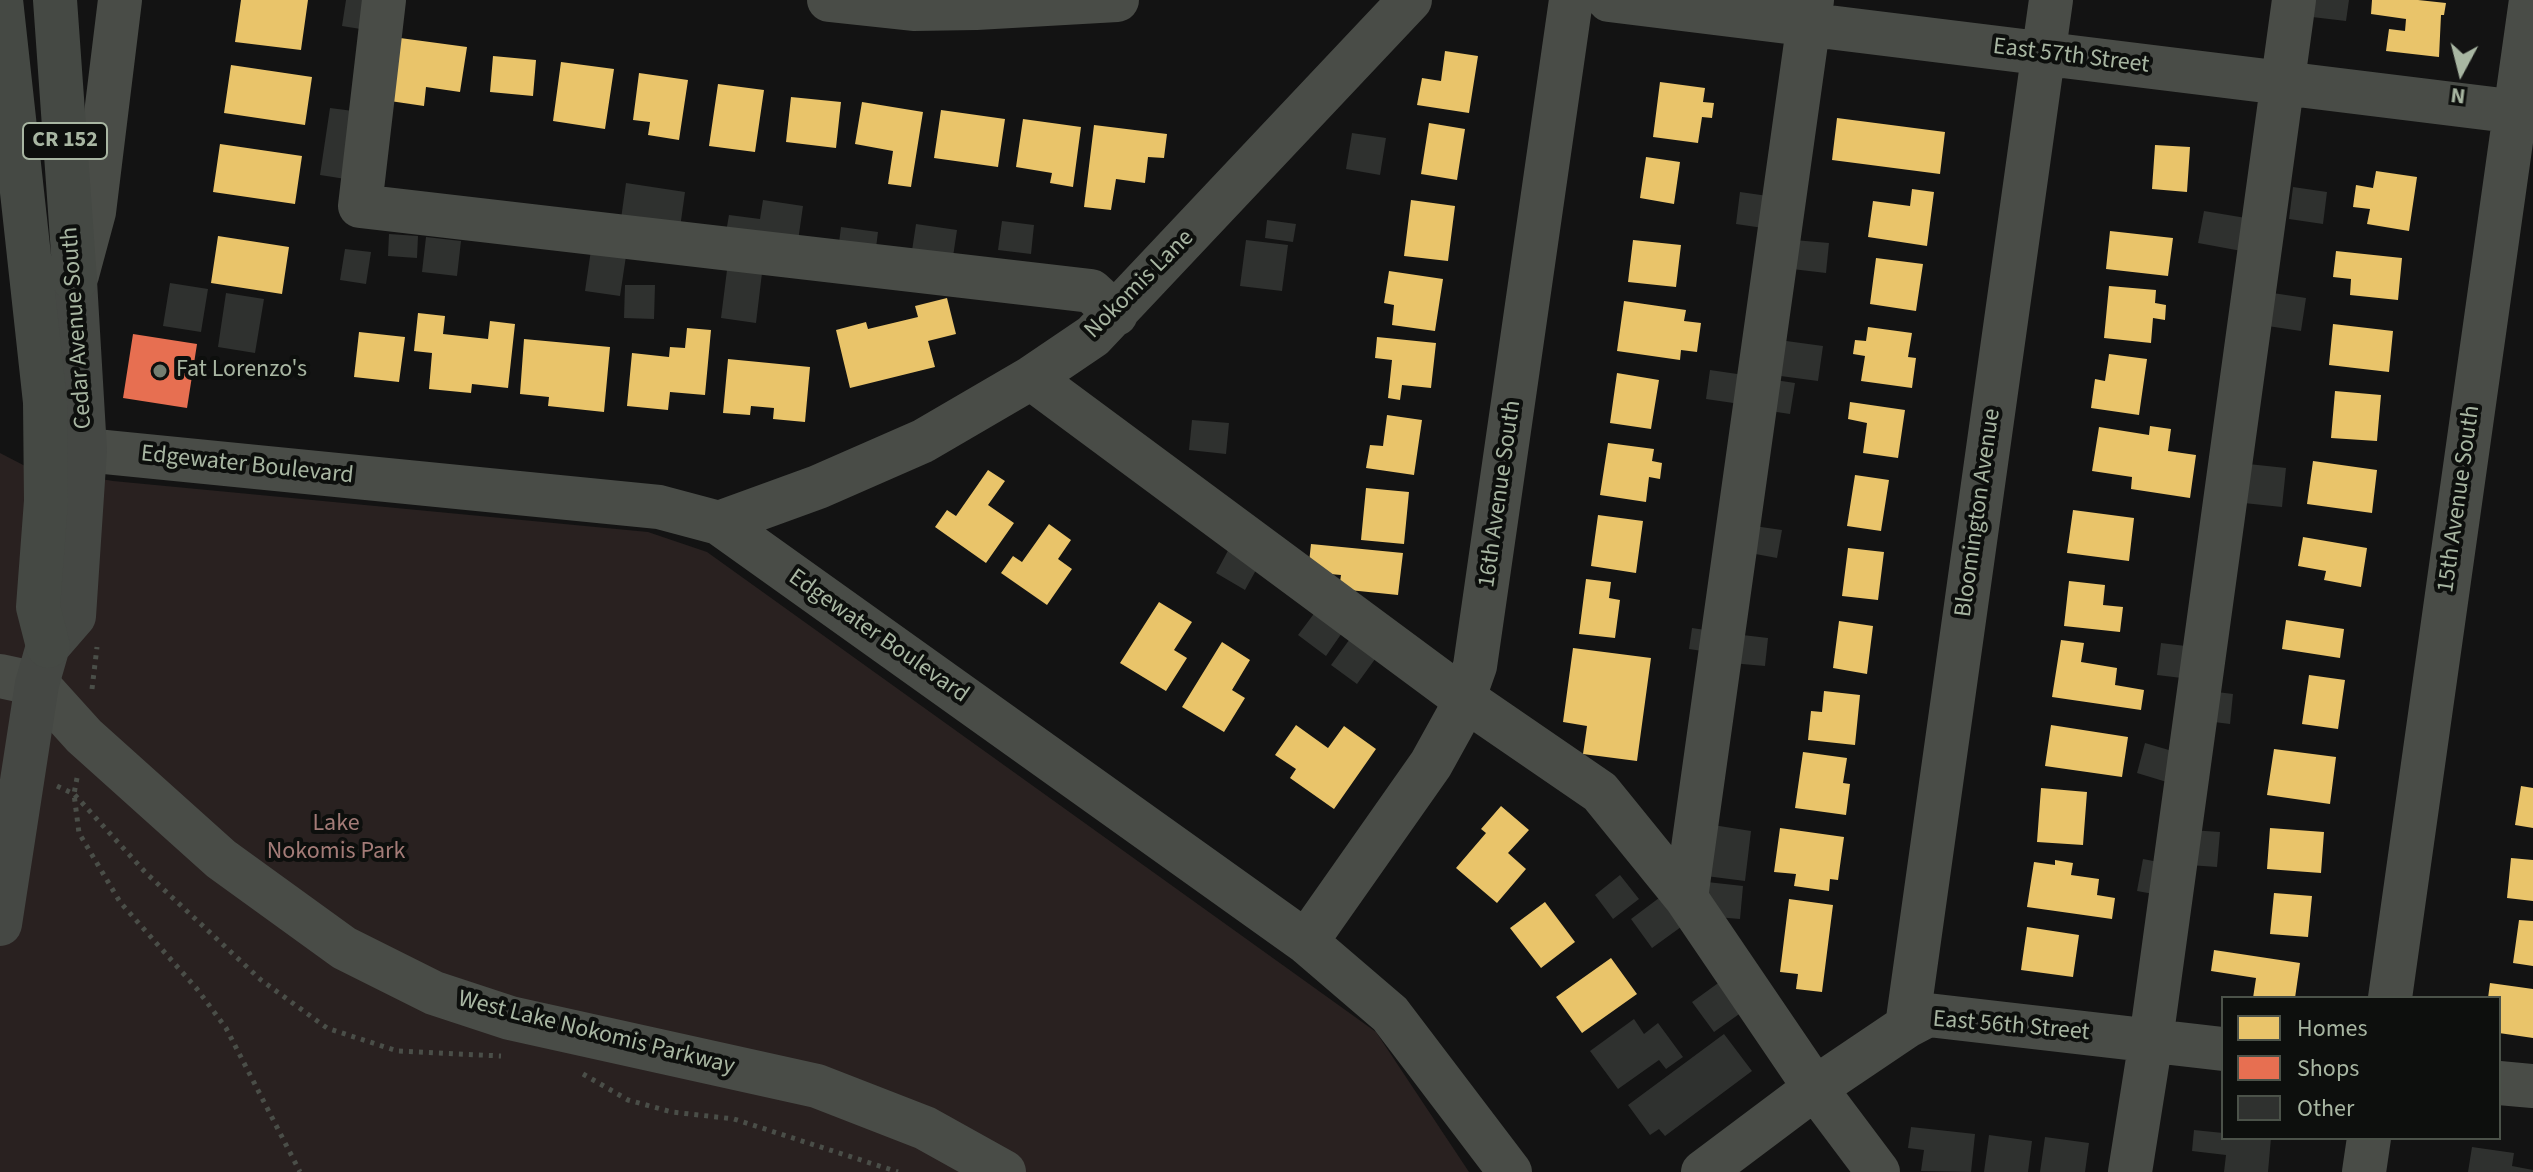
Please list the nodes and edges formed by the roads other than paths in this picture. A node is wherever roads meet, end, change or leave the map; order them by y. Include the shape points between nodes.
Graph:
1 (1, 0) edge
2 (55, 0) edge
3 (120, 0) edge
4 (384, 0) edge
5 (829, 0) edge
6 (1117, 0) edge
7 (1410, 0) edge
8 (1571, 0) edge
9 (1609, 0) edge
10 (2051, 0) edge
11 (2294, 0) edge
12 (2531, 0) edge
13 (1811, 12) edge
14 (2044, 54) junction
15 (2282, 82) junction
16 (2524, 113) edge
17 (75, 281) junction
18 (1116, 314) junction
19 (1031, 378) junction
20 (85, 450) junction
21 (719, 523) junction
22 (28, 669) edge
23 (1463, 698) junction
24 (1686, 898) junction
25 (0, 924) edge
26 (1306, 942) junction
27 (2390, 996) edge
28 (1907, 1026) junction
29 (2151, 1040) junction
30 (2221, 1049) edge
31 (2501, 1083) edge
32 (2533, 1086) edge
33 (1815, 1088) junction
34 (2369, 1140) edge
35 (1004, 1172) edge
36 (1510, 1172) edge
37 (1703, 1172) edge
38 (1878, 1172) edge
39 (2130, 1172) edge
40 (2364, 1172) edge

1 - 22 highway, Cedar Avenue South / CR 152 via 45,402 46,501
2 - 17 highway, Cedar Avenue South / CR 152
3 - 17 street via 94,212
4 - 18 street via 360,206 1091,291
5 - 6 street via 945,9
7 - 18 street, Nokomis Lane
8 - 23 street, 16th Avenue South via 1484,613
9 - 13 street, East 57th Street
10 - 14 street, Bloomington Avenue
11 - 15 street
12 - 16 street, 15th Avenue South
13 - 14 street, East 57th Street
13 - 24 street
14 - 15 street, East 57th Street
14 - 28 street, Bloomington Avenue
15 - 16 street, East 57th Street
15 - 29 street
16 - 27 street, 15th Avenue South
17 - 20 main road, Cedar Avenue South / CR 152
18 - 19 street, Nokomis Lane
19 - 21 street, Nokomis Lane via 923,441
19 - 23 street
20 - 21 street, Edgewater Boulevard via 659,507
20 - 22 main road, Cedar Avenue South / CR 152 via 74,616
21 - 26 street, Edgewater Boulevard
22 - 25 main road, Cedar Avenue South / CR 152
22 - 35 street, West Lake Nokomis Parkway via 84,736 221,859 344,948 434,993 510,1018 817,1086 925,1128
23 - 24 street via 1600,792
23 - 26 street, 16th Avenue South via 1431,764
24 - 33 street
26 - 36 street, Edgewater Boulevard via 1390,1014
28 - 29 street, East 56th Street via 1928,1015
28 - 33 street, East 56th Street
29 - 30 street, East 56th Street
29 - 39 street
31 - 32 street
33 - 37 street, East 56th Street
33 - 38 street
34 - 40 street

